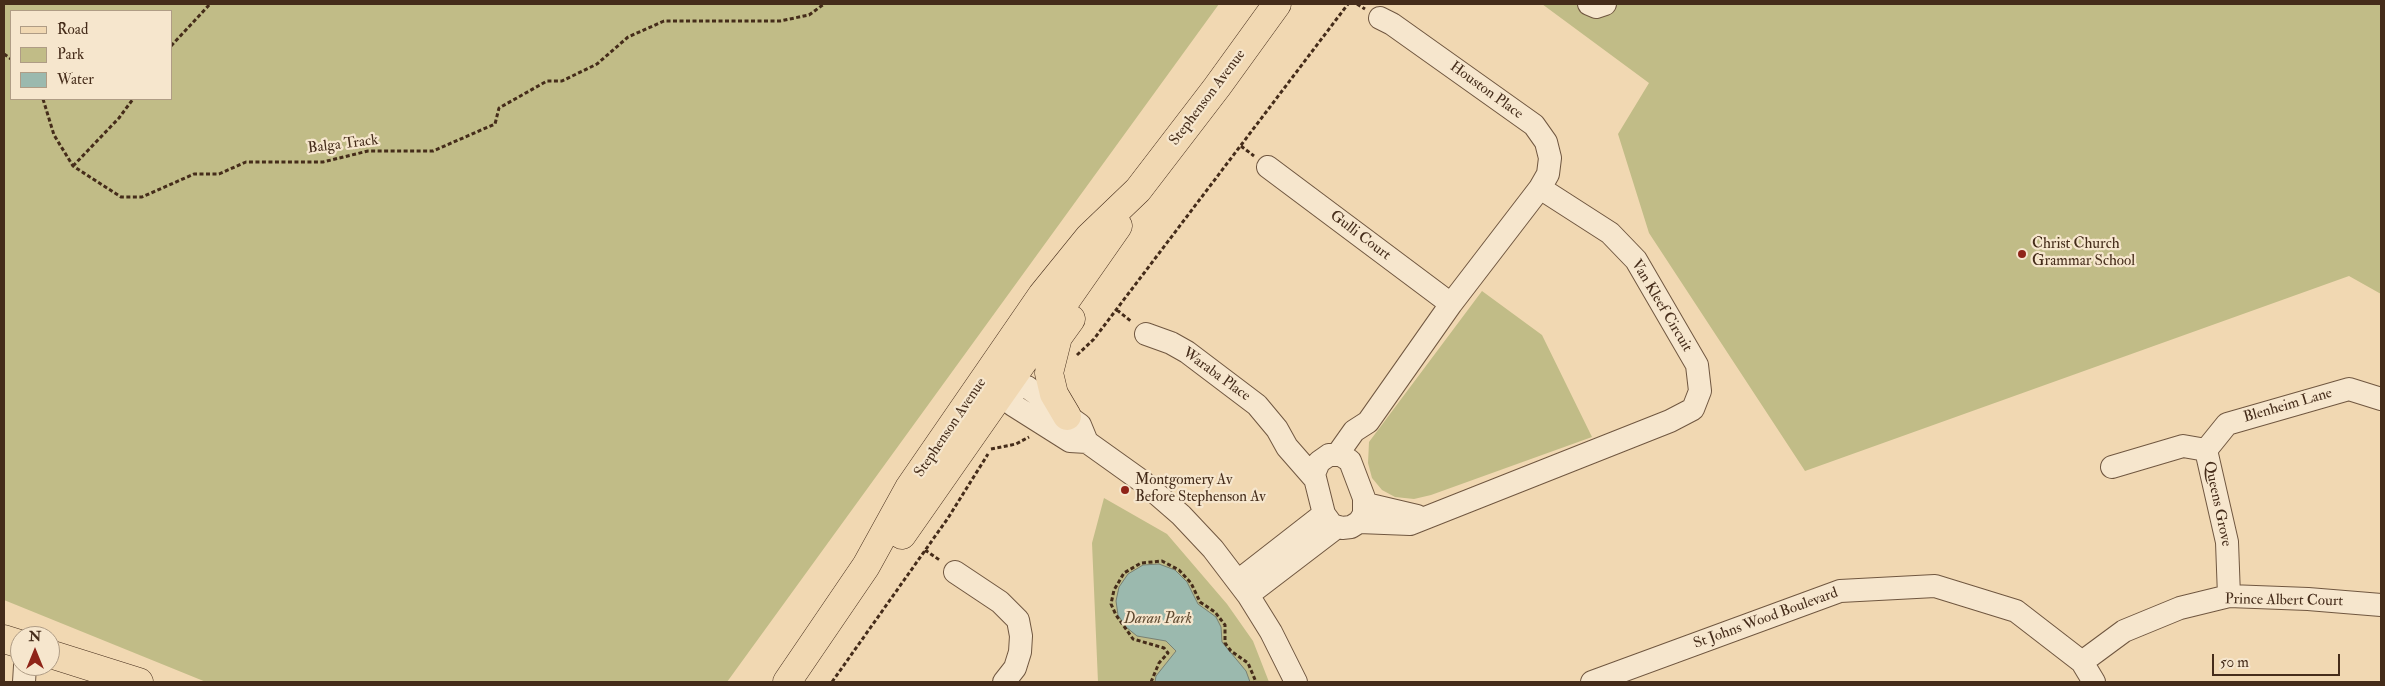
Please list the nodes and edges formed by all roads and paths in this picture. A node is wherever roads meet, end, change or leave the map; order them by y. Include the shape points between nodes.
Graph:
1 (210, 4) edge
2 (824, 4) edge
3 (1277, 4) edge
4 (1348, 4) edge
5 (1589, 4) edge
6 (1605, 4) edge
7 (1380, 18) dead end
8 (172, 45) edge
9 (42, 100) edge
10 (131, 100) edge
11 (73, 166) junction
12 (1268, 167) dead end
13 (1540, 188) junction
14 (1138, 190) junction
15 (1114, 234) junction
16 (1451, 304) junction
17 (1146, 334) dead end
18 (1011, 341) junction
19 (1074, 358) dead end
20 (1009, 380) junction
21 (2381, 399) edge
22 (1067, 416) junction
23 (1277, 429) junction
24 (1033, 433) dead end
25 (1087, 442) junction
26 (2206, 450) junction
27 (1339, 459) junction
28 (2112, 467) dead end
29 (1315, 479) junction
30 (910, 488) junction
31 (1363, 513) junction
32 (1331, 521) junction
33 (926, 550) junction
34 (950, 568) joint
35 (1243, 588) junction
36 (2229, 596) junction
37 (2381, 605) edge
38 (60, 657) edge
39 (2082, 662) junction
40 (139, 682) edge
41 (787, 682) edge
42 (805, 682) edge
43 (832, 682) edge
44 (1004, 682) edge
45 (1151, 682) edge
46 (1256, 682) edge
47 (1296, 682) edge
48 (1592, 682) edge
49 (2094, 682) edge

1 - 8 path
2 - 11 path, Balga Track via 809,15 780,21 664,21 628,38 597,64 562,81 547,81 499,108 495,124 433,151 368,151 323,162 246,162 219,174 194,174 142,197 121,197
3 - 14 main road, Stephenson Avenue
4 - 19 path via 1094,340
5 - 6 street via 1596,7
7 - 13 street, Houston Place via 1534,125 1546,142 1550,158 1548,174
9 - 11 path, Balga Track via 54,135
10 - 11 path via 119,118
12 - 16 street, Gulli Court
13 - 16 street
13 - 31 street, Van Kleef Circuit via 1610,233 1636,260 1697,365 1700,391 1693,409 1410,524
14 - 15 main road, Stephenson Avenue
14 - 18 main road, Stephenson Avenue via 1089,237 1042,295
15 - 20 main road, Stephenson Avenue
15 - 22 main road via 1106,268 1058,337 1054,350 1050,385
16 - 27 street via 1368,422 1354,431
17 - 23 street, Waraba Place via 1171,343 1210,368 1257,405
18 - 20 street
18 - 30 main road, Stephenson Avenue
20 - 22 street via 1027,387
20 - 25 street via 1013,404 1070,441
20 - 30 street via 978,398
20 - 42 main road, Stephenson Avenue via 910,522
21 - 26 street, Blenheim Lane via 2349,389 2227,424
22 - 25 street via 1080,425
23 - 27 street, Waraba Place via 1315,453
23 - 29 street, Waraba Place via 1287,448
24 - 33 path via 1016,444 992,447
25 - 35 street via 1180,514
26 - 28 street, Queens Grove via 2183,446
26 - 36 street, Queens Grove via 2227,542
27 - 29 street via 1316,468
27 - 31 street
29 - 32 street
30 - 41 main road, Stephenson Avenue via 866,566
31 - 32 street, Van Kleef Circuit via 1347,528
32 - 35 street
33 - 34 path
33 - 43 path
34 - 44 street via 1000,602 1018,620 1020,652 1015,668
35 - 47 street via 1271,632
36 - 37 street, Prince Albert Court
36 - 39 street, Prince Albert Court via 2180,608 2124,631
38 - 40 main road
39 - 48 street, St Johns Wood Boulevard via 2016,610 1935,586 1840,591
39 - 49 street, St Johns Wood Boulevard
45 - 46 path via 1168,653 1164,648 1133,639 1111,604 1114,590 1124,573 1141,562 1162,561 1179,570 1191,583 1200,602 1215,612 1225,625 1225,644 1248,663

